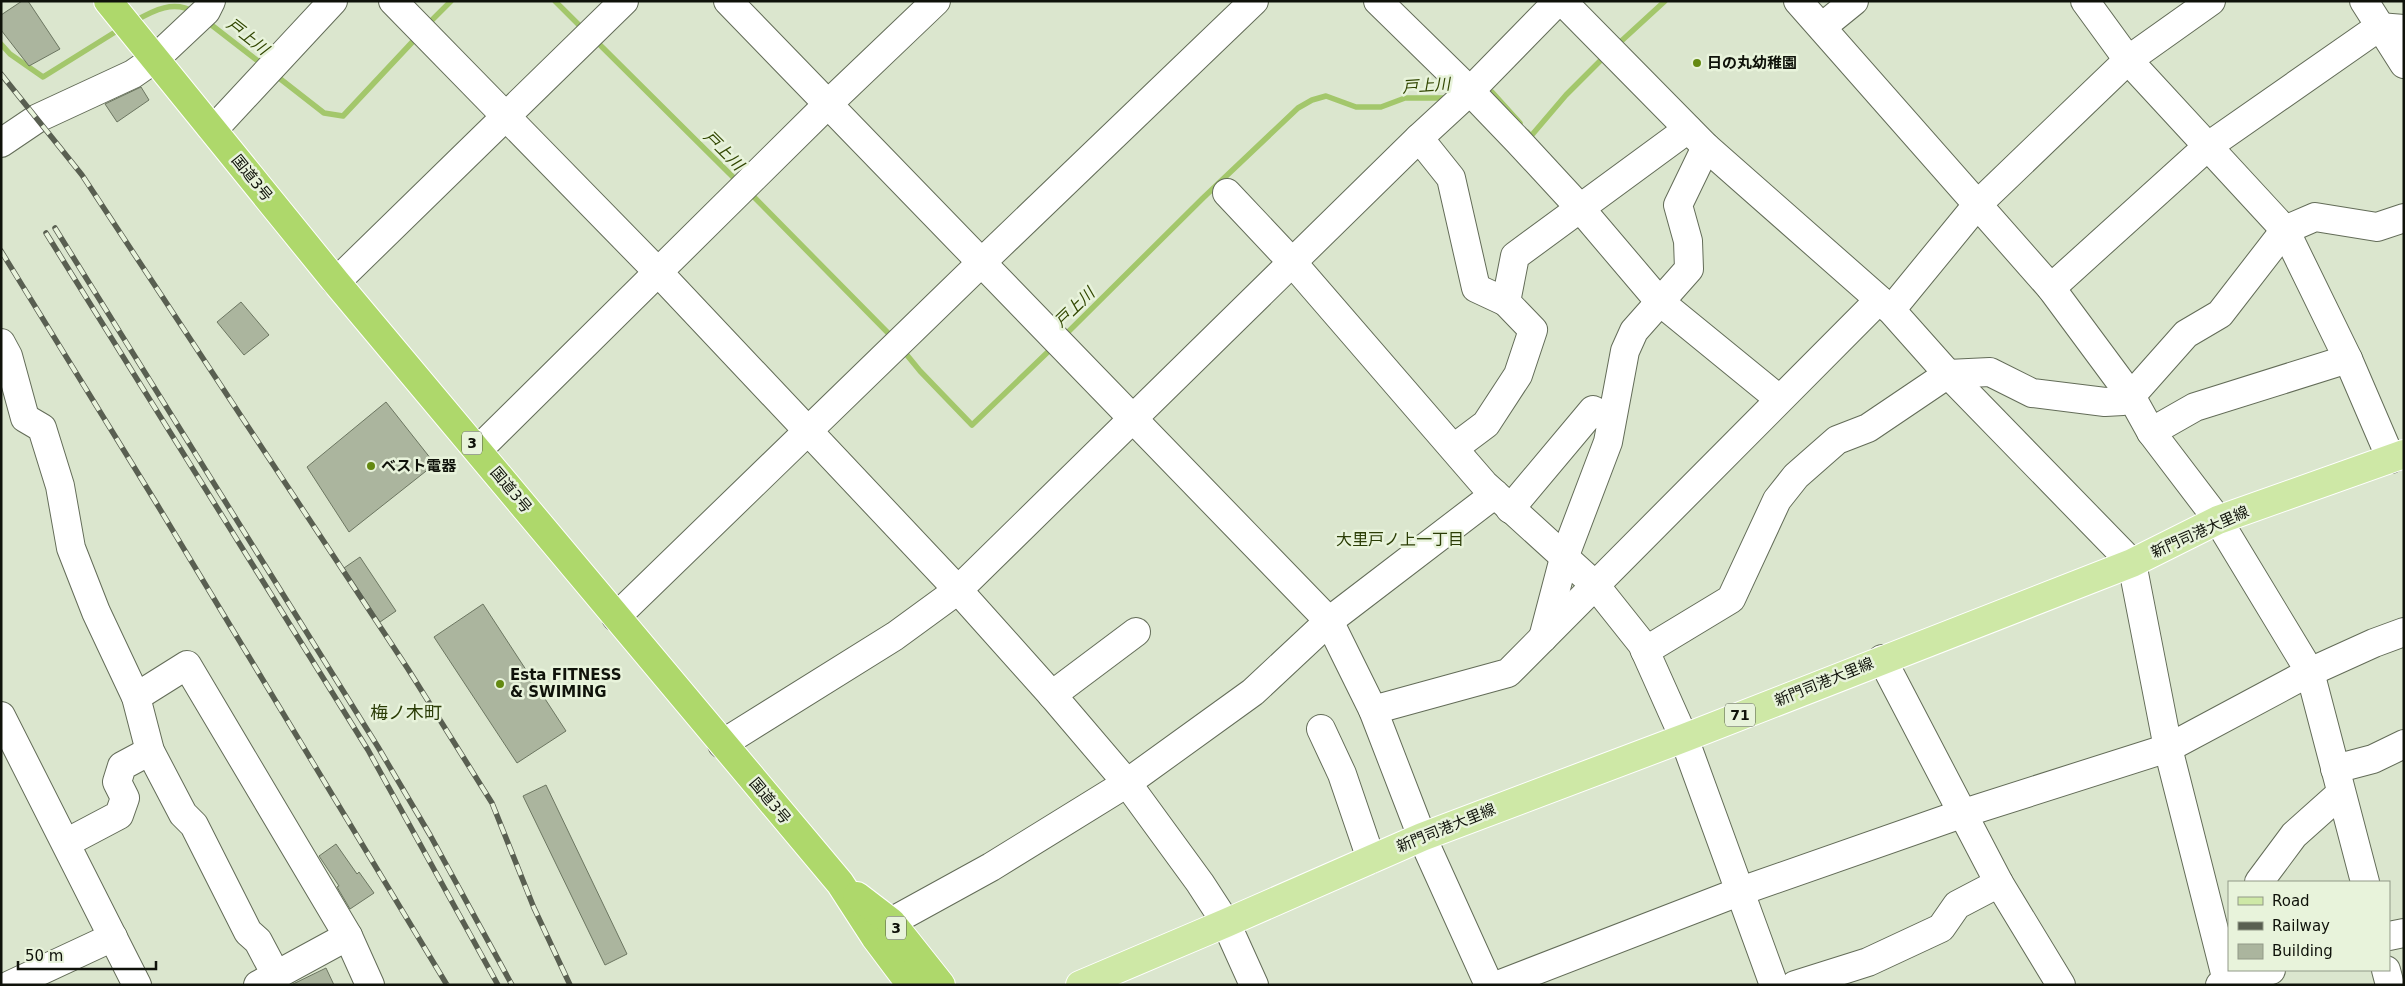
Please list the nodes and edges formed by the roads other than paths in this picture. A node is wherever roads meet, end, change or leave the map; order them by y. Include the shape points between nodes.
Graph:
1 (108, 1) edge
2 (211, 1) edge
3 (333, 1) edge
4 (393, 1) edge
5 (624, 1) edge
6 (728, 1) edge
7 (936, 1) edge
8 (1254, 1) edge
9 (1378, 1) edge
10 (1558, 1) edge
11 (1562, 1) edge
12 (1798, 1) edge
13 (1854, 1) edge
14 (2085, 1) edge
15 (2212, 1) edge
16 (2364, 1) edge
17 (1822, 27) junction
18 (2391, 28) edge
19 (156, 58) junction
20 (2128, 60) junction
21 (2404, 64) edge
22 (1470, 91) junction
23 (827, 105) junction
24 (505, 116) junction
25 (213, 130) junction
26 (1418, 138) junction
27 (1697, 138) junction
28 (1, 143) edge
29 (2207, 147) junction
30 (1226, 193) dead end
31 (1977, 205) junction
32 (1580, 208) junction
33 (2404, 218) edge
34 (2285, 230) junction
35 (982, 262) junction
36 (1292, 262) junction
37 (659, 273) junction
38 (336, 282) junction
39 (2051, 288) junction
40 (1659, 301) junction
41 (1506, 302) junction
42 (1885, 305) junction
43 (1, 343) edge
44 (2348, 358) junction
45 (1948, 374) junction
46 (2131, 396) junction
47 (1779, 399) junction
48 (1132, 420) junction
49 (1611, 420) junction
50 (809, 431) junction
51 (2152, 432) junction
52 (1454, 448) junction
53 (478, 450) junction
54 (2398, 456) edge
55 (1502, 501) junction
56 (2218, 520) junction
57 (1564, 558) junction
58 (2132, 563) junction
59 (1595, 585) junction
60 (958, 590) junction
61 (616, 617) junction
62 (1328, 620) junction
63 (1136, 632) dead end
64 (2404, 632) edge
65 (1543, 639) junction
66 (1645, 651) junction
67 (1882, 659) junction
68 (2310, 672) junction
69 (1052, 695) junction
70 (136, 697) junction
71 (1373, 710) junction
72 (1, 716) edge
73 (1321, 730) dead end
74 (1684, 738) junction
75 (722, 744) junction
76 (2404, 744) edge
77 (2168, 748) junction
78 (150, 750) junction
79 (2338, 781) junction
80 (1127, 783) junction
81 (1964, 814) junction
82 (1422, 837) junction
83 (66, 843) junction
84 (1372, 859) junction
85 (2260, 881) edge
86 (2365, 881) edge
87 (1999, 882) junction
88 (840, 883) junction
89 (1741, 891) junction
90 (890, 922) junction
91 (1226, 923) junction
92 (2223, 932) edge
93 (2404, 933) edge
94 (348, 936) junction
95 (2390, 936) edge
96 (113, 937) junction
97 (2267, 971) edge
98 (2386, 971) edge
99 (267, 980) edge
100 (2225, 984) edge
101 (10, 985) edge
102 (137, 985) edge
103 (370, 985) edge
104 (911, 985) edge
105 (941, 985) edge
106 (1080, 985) edge
107 (1254, 985) edge
108 (1489, 985) edge
109 (1498, 985) edge
110 (1774, 985) edge
111 (1796, 985) edge
112 (2061, 985) edge
113 (2390, 985) edge

1 - 19 highway, 国道3号 / 3
2 - 19 street via 206,12
3 - 25 street
4 - 24 street
5 - 24 street
6 - 23 street
7 - 23 street
8 - 35 street
9 - 22 street
10 - 22 street
11 - 27 street
12 - 17 street
13 - 17 street
14 - 20 street
15 - 20 street
16 - 18 street
17 - 31 street
18 - 21 street
18 - 29 street
19 - 25 highway, 国道3号 / 3
19 - 28 street via 133,74 38,118
20 - 29 street
20 - 31 street
22 - 26 street
22 - 32 street
23 - 35 street
23 - 37 street
24 - 37 street
24 - 38 street
25 - 38 highway, 国道3号 / 3
26 - 36 street
26 - 41 street via 1451,178 1476,288
27 - 32 street
27 - 40 street via 1678,205 1688,241 1689,269
27 - 42 street
29 - 34 street
29 - 39 street
30 - 36 street
31 - 39 street
31 - 42 street
32 - 40 street
32 - 41 street via 1515,256
33 - 34 street via 2377,227 2315,217
34 - 44 street
34 - 46 street via 2220,314 2186,334
35 - 48 street
35 - 50 street
36 - 48 street
36 - 52 street
37 - 50 street
37 - 53 street
38 - 53 highway, 国道3号 / 3
39 - 46 street
40 - 47 street
40 - 49 street via 1631,338
41 - 52 street via 1533,330 1518,375 1486,424
42 - 45 street
42 - 47 street
43 - 70 street via 8,356 25,418 42,428 60,486 71,548 96,612
44 - 51 street via 2195,407
44 - 54 street
45 - 46 street via 1990,372 2032,393 2050,396 2105,402 2123,401
45 - 58 street
45 - 66 street via 1868,428 1837,440 1796,476 1777,500 1731,599
46 - 51 street
47 - 59 street
48 - 60 street
48 - 62 street
49 - 55 street via 1593,410
49 - 57 street via 1608,442
50 - 60 street
50 - 61 street
51 - 56 street
52 - 55 street
53 - 61 highway, 国道3号 / 3
54 - 56 main road, 新門司港大里線 / 71
55 - 57 street
55 - 62 street
56 - 58 main road, 新門司港大里線 / 71
56 - 68 street
57 - 59 street
57 - 65 street
58 - 67 main road, 新門司港大里線 / 71
58 - 77 street
59 - 65 street
59 - 66 street
60 - 69 street
60 - 75 street via 895,636
61 - 75 highway, 国道3号 / 3
62 - 71 street
62 - 80 street via 1253,692
63 - 69 street
64 - 68 street
65 - 71 street via 1508,673
66 - 74 street
67 - 74 main road, 新門司港大里線 / 71
67 - 81 street
68 - 77 street
68 - 79 street
69 - 80 street
70 - 78 street
70 - 94 street via 187,665
71 - 82 street
72 - 83 street
73 - 84 street via 1342,774
74 - 82 main road, 新門司港大里線 / 71
74 - 89 street
75 - 88 highway, 国道3号 / 3
76 - 79 street
77 - 81 street
77 - 92 street
78 - 83 street via 122,766 117,782 124,798 119,815
78 - 99 street via 183,814 194,825 248,932 258,941
79 - 85 street
79 - 86 street
80 - 90 street via 991,867
80 - 91 street
81 - 87 street
81 - 89 street
82 - 84 main road, 新門司港大里線 / 71
82 - 108 street
83 - 96 street
84 - 91 main road, 新門司港大里線 / 71
87 - 111 street via 1957,905 1941,928 1868,962
87 - 112 street
88 - 90 highway, 国道3号 / 3
88 - 104 highway, 国道3号 / 3
89 - 109 street
89 - 110 street
90 - 105 highway, 国道3号 / 3
91 - 106 main road, 新門司港大里線 / 71
91 - 107 street
92 - 100 street
93 - 95 street
94 - 99 street
94 - 103 street
96 - 101 street
96 - 102 street
97 - 100 street
98 - 113 street

